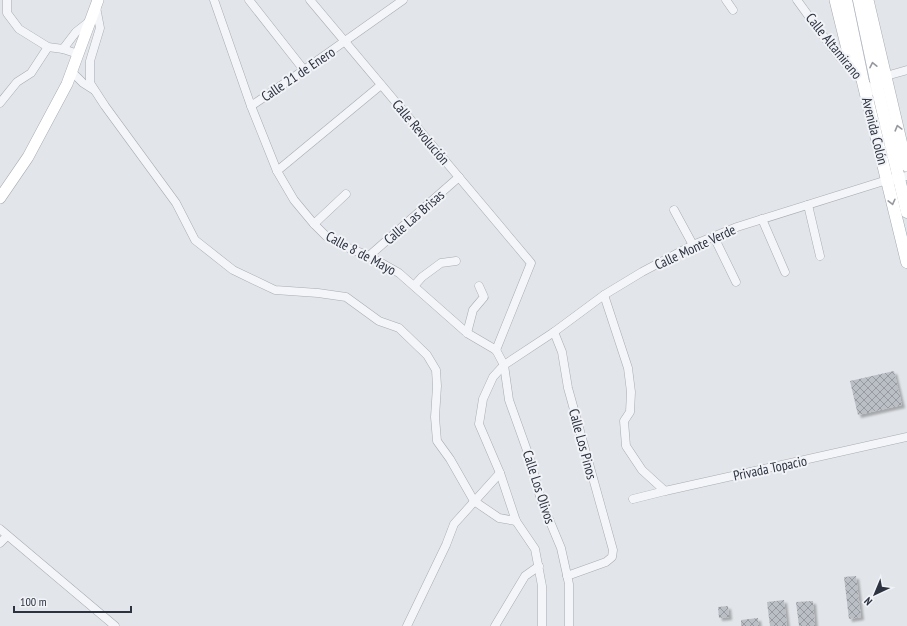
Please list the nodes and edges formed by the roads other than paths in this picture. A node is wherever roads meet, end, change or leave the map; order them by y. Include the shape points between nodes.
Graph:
1 (6, 0) edge
2 (214, 0) edge
3 (249, 0) edge
4 (310, 0) edge
5 (403, 0) edge
6 (726, 0) edge
7 (798, 0) edge
8 (835, 0) edge
9 (846, 0) edge
10 (858, 0) edge
11 (868, 0) edge
12 (97, 3) edge
13 (733, 10) dead end
14 (90, 21) junction
15 (344, 42) junction
16 (48, 47) junction
17 (874, 48) junction
18 (63, 49) junction
19 (853, 52) junction
20 (78, 54) junction
21 (304, 70) junction
22 (907, 70) edge
23 (72, 72) junction
24 (886, 76) junction
25 (863, 82) junction
26 (381, 85) junction
27 (95, 90) junction
28 (879, 95) junction
29 (0, 102) edge
30 (892, 103) junction
31 (251, 106) junction
32 (906, 154) edge
33 (907, 166) edge
34 (277, 171) junction
35 (903, 177) edge
36 (460, 178) junction
37 (887, 180) junction
38 (346, 194) dead end
39 (0, 198) edge
40 (808, 205) junction
41 (674, 210) dead end
42 (907, 212) edge
43 (762, 219) junction
44 (314, 224) junction
45 (714, 237) junction
46 (693, 245) junction
47 (369, 256) junction
48 (820, 256) dead end
49 (456, 261) dead end
50 (907, 262) edge
51 (785, 272) dead end
52 (736, 282) dead end
53 (414, 286) junction
54 (479, 286) dead end
55 (604, 295) junction
56 (554, 332) junction
57 (467, 333) junction
58 (496, 350) junction
59 (504, 365) junction
60 (907, 437) edge
61 (500, 473) junction
62 (665, 491) junction
63 (633, 499) dead end
64 (474, 501) junction
65 (516, 521) junction
66 (0, 529) edge
67 (7, 536) junction
68 (0, 543) edge
69 (539, 566) junction
70 (567, 576) junction
71 (115, 626) edge
72 (407, 626) edge
73 (495, 626) edge
74 (542, 626) edge
75 (569, 626) edge

1 - 16 street via 7,13 19,29
2 - 31 street, Calle 8 de Mayo
3 - 21 street
4 - 15 street, Calle Revolución
5 - 15 street, Calle 21 de Enero
6 - 13 street
7 - 25 street, Calle Altamirano via 837,54
8 - 19 street
9 - 19 main road, Avenida Colón
10 - 17 main road, Avenida Colón
11 - 17 street
12 - 14 street
12 - 27 street via 100,28 90,61 90,83
14 - 18 street via 76,32
14 - 20 street
15 - 21 street, Calle 21 de Enero
15 - 26 street, Calle Revolución
16 - 18 street
16 - 29 street via 31,73 17,82
17 - 19 street
17 - 24 street
28 -> 17 main road, Avenida Colón
18 - 20 street
19 - 25 main road, Avenida Colón
20 - 23 street
21 - 31 street, Calle 21 de Enero
22 - 24 street
23 - 27 street via 82,83
23 - 39 street via 28,157
24 - 30 street
25 - 28 street, Calle Altamirano
25 - 37 main road, Avenida Colón
26 - 34 street
26 - 36 street, Calle Revolución
27 - 64 street via 176,203 195,240 233,270 275,290 346,297 379,321 399,328 427,356 436,370 437,441
28 - 30 street, Calle Altamirano
28 - 35 main road, Avenida Colón
32 -> 30 street
31 - 34 street, Calle 8 de Mayo
32 - 33 street
34 - 44 street, Calle 8 de Mayo via 294,200
35 - 37 street, Calle Monte Verde
35 - 42 main road, Avenida Colón
36 - 47 street, Calle Las Brisas
36 - 58 street, Calle Revolución via 531,263
37 - 40 street, Calle Monte Verde
37 -> 50 main road, Avenida Colón
38 - 44 street
40 - 43 street, Calle Monte Verde
40 - 48 street
41 - 46 street
43 - 45 street, Calle Monte Verde
43 - 51 street
44 - 47 street, Calle 8 de Mayo via 326,236 341,245
45 - 46 street, Calle Monte Verde
45 - 52 street
46 - 55 street, Calle Monte Verde
47 - 53 street, Calle 8 de Mayo via 399,273
49 - 53 street via 441,263
53 - 57 street, Calle 8 de Mayo
54 - 57 street via 484,297 473,310
55 - 56 street, Calle Monte Verde
55 - 62 street via 628,368 630,412 624,421 626,446 642,470
56 - 59 street, Calle Monte Verde
56 - 70 street, Calle Los Pinos via 562,352 568,388 612,550 612,557 606,562
57 - 58 street, Calle 8 de Mayo
58 - 59 street, Calle Los Olivos
59 - 61 street, Calle Monte Verde via 493,377 483,398 478,424
59 - 70 street, Calle Los Olivos via 509,400 541,500 560,548
60 - 62 street, Privada Topacio
61 - 64 street
61 - 65 street, Calle Monte Verde
62 - 63 street, Privada Topacio
64 - 65 street via 499,518
64 - 72 street via 454,524
65 - 69 street, Calle Monte Verde via 534,549
66 - 67 street
67 - 68 street
67 - 71 street
69 - 73 street via 525,576
69 - 74 street, Calle Monte Verde
70 - 75 street, Calle Los Olivos

